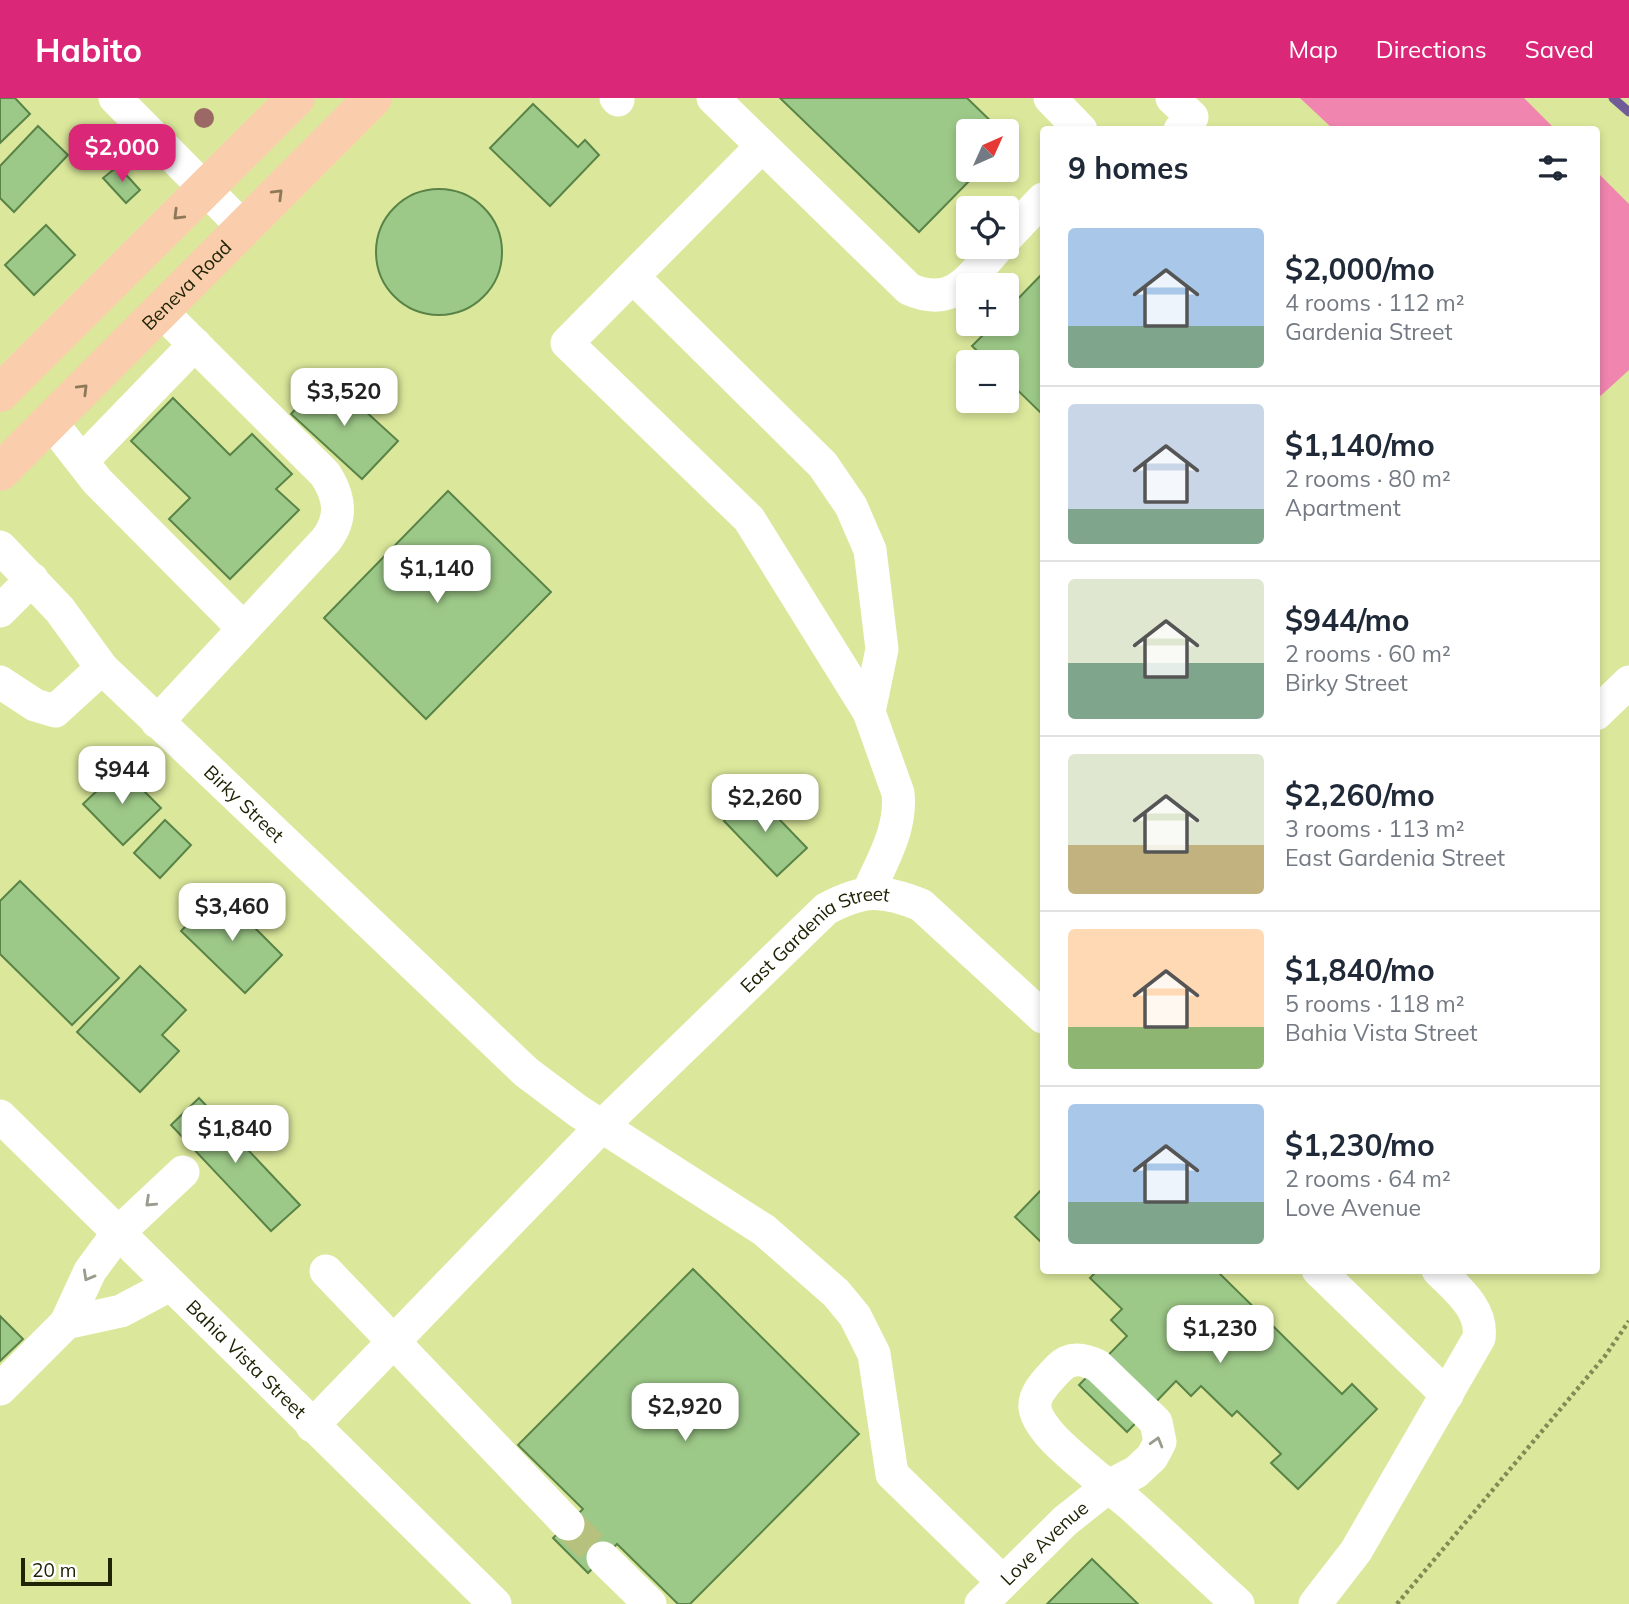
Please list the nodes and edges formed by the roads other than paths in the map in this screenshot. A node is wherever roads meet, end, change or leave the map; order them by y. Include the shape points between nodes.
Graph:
1 (115, 98) edge
2 (296, 98) edge
3 (373, 98) edge
4 (713, 98) edge
5 (1049, 98) edge
6 (1172, 98) edge
7 (1077, 126) edge
8 (1184, 126) edge
9 (761, 147) junction
10 (205, 188) junction
11 (1040, 202) edge
12 (1019, 224) edge
13 (244, 228) junction
14 (987, 259) edge
15 (633, 277) junction
16 (161, 311) junction
17 (194, 344) junction
18 (0, 393) edge
19 (51, 422) junction
20 (82, 461) junction
21 (0, 472) edge
22 (0, 547) edge
23 (32, 579) junction
24 (0, 611) edge
25 (243, 628) junction
26 (102, 667) junction
27 (0, 682) edge
28 (1629, 682) edge
29 (1600, 711) edge
30 (869, 712) junction
31 (157, 722) junction
32 (868, 893) junction
33 (1040, 1014) edge
34 (0, 1116) edge
35 (601, 1127) junction
36 (183, 1172) dead end
37 (118, 1233) junction
38 (326, 1271) dead end
39 (1322, 1274) edge
40 (1442, 1274) edge
41 (170, 1285) junction
42 (66, 1322) junction
43 (394, 1339) junction
44 (0, 1389) edge
45 (1447, 1395) junction
46 (312, 1426) junction
47 (1109, 1486) junction
48 (568, 1524) tunnel mouth
49 (603, 1558) tunnel mouth
50 (992, 1593) edge
51 (495, 1604) edge
52 (650, 1604) edge
53 (1238, 1604) edge
54 (1315, 1604) edge

1 - 10 street
2 - 10 main road
13 -> 3 main road, Beneva Road
4 - 9 street
5 - 7 street
6 - 8 street via 1192,117
9 - 14 street via 909,289 934,297 958,289
9 - 15 street
10 - 13 street
10 -> 18 main road
11 - 12 street
13 - 16 main road, Beneva Road
15 - 30 street via 823,466 852,506 870,550 882,649
15 - 30 street via 567,343 749,519
16 - 17 street
19 -> 16 main road, Beneva Road
17 - 20 street
17 - 25 street via 325,474 335,488 338,505 337,522 326,540
19 - 20 street
19 - 21 main road, Beneva Road
20 - 25 street
22 - 23 street, Birky Street
23 - 24 street
23 - 26 street, Birky Street
25 - 31 street
26 - 27 street via 55,711 35,705
26 - 31 street, Birky Street
28 - 29 street
30 - 32 street via 900,806 894,834
31 - 35 street, Birky Street via 457,1009 555,1096
32 - 33 street, East Gardenia Street via 897,894 921,905
32 - 35 street, East Gardenia Street via 850,896 826,909
34 - 37 street, Bahia Vista Street
35 - 43 street, East Gardenia Street
35 - 50 street, Birky Street via 764,1230 845,1302 874,1354 892,1474
36 -> 37 street
37 - 41 street, Bahia Vista Street
37 -> 42 street via 90,1271
38 - 43 street
39 - 45 street
40 - 45 street via 1469,1303 1480,1324 1475,1347
41 - 42 street via 121,1311
41 - 46 street, Bahia Vista Street
42 - 44 street
43 - 46 street, East Gardenia Street
43 - 48 street
45 - 54 street via 1356,1551
46 - 51 street, Bahia Vista Street
47 -> 47 street via 1152,1457 1160,1441 1156,1422 1098,1366 1086,1360 1065,1363 1040,1390 1035,1409 1052,1437
47 - 50 street, Love Avenue via 1065,1521
47 - 53 street
49 - 52 street

